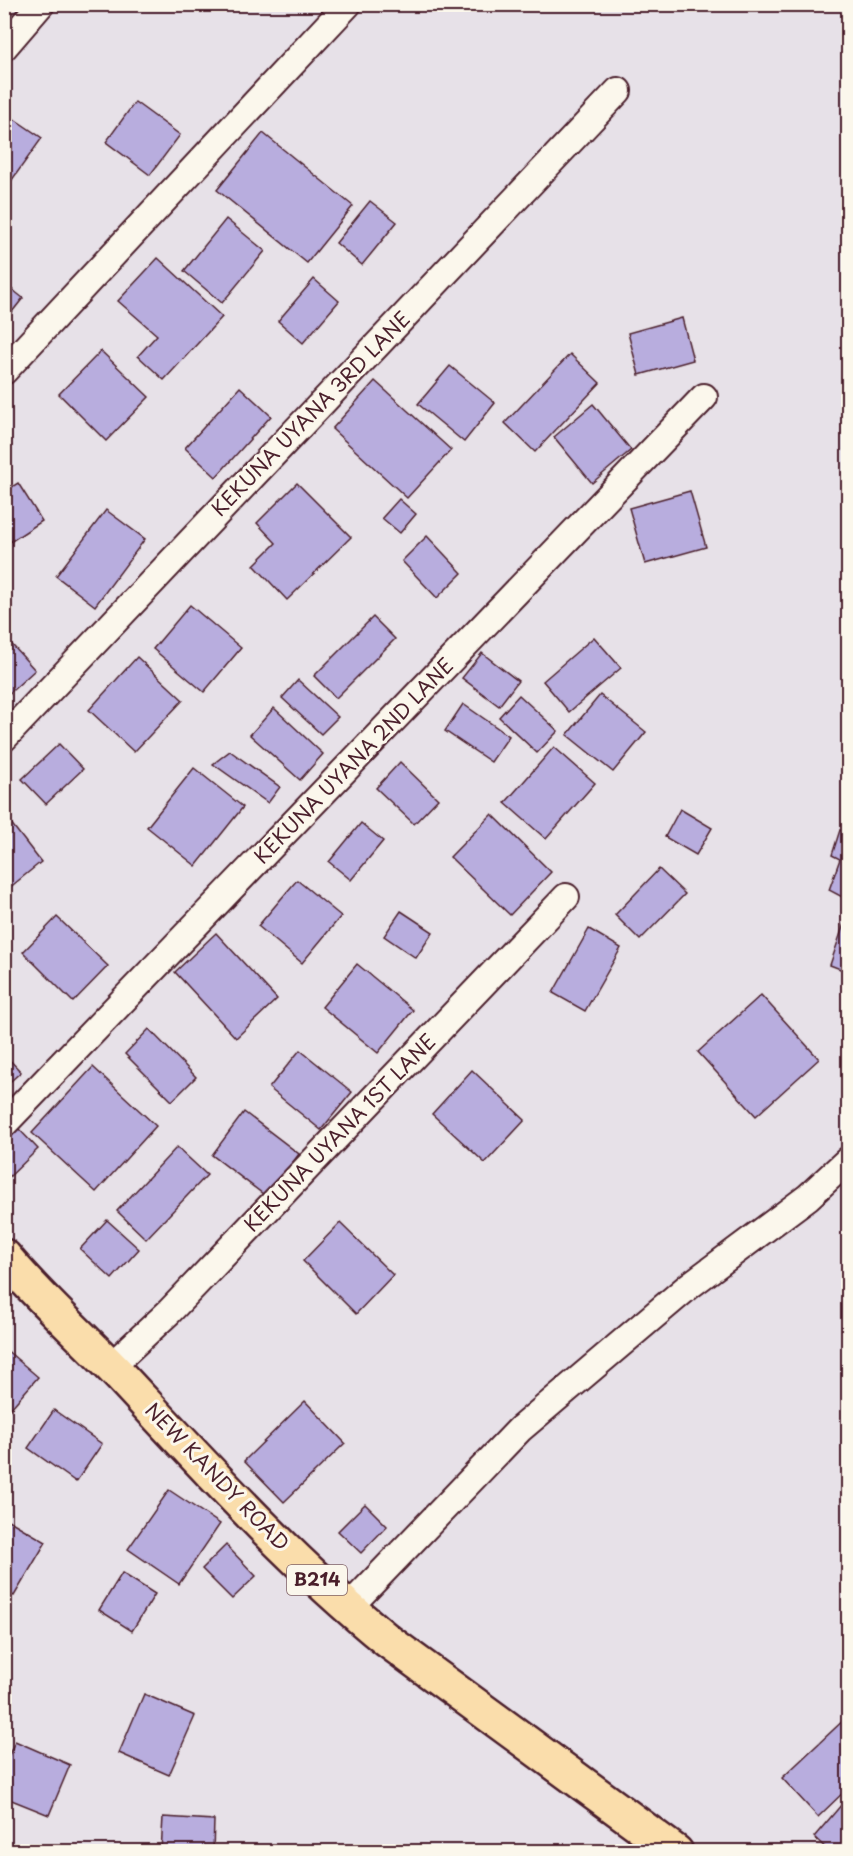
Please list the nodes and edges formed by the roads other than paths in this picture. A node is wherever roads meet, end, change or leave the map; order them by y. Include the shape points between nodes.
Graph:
1 (41, 4) edge
2 (348, 4) edge
3 (4, 47) edge
4 (618, 91) dead end
5 (4, 371) edge
6 (704, 397) dead end
7 (4, 738) edge
8 (566, 897) dead end
9 (4, 1124) edge
10 (849, 1160) edge
11 (4, 1256) edge
12 (111, 1366) junction
13 (348, 1608) junction
14 (676, 1851) edge

1 - 3 street
2 - 5 street
4 - 7 street, KEKUNA UYANA 3RD LANE
6 - 9 street, KEKUNA UYANA 2ND LANE
8 - 12 street, KEKUNA UYANA 1ST LANE via 169,1312
10 - 13 street via 808,1197 688,1286 520,1429
11 - 12 main road, NEW KANDY ROAD / B214
12 - 13 main road, NEW KANDY ROAD / B214 via 266,1530
13 - 14 main road, NEW KANDY ROAD / B214

